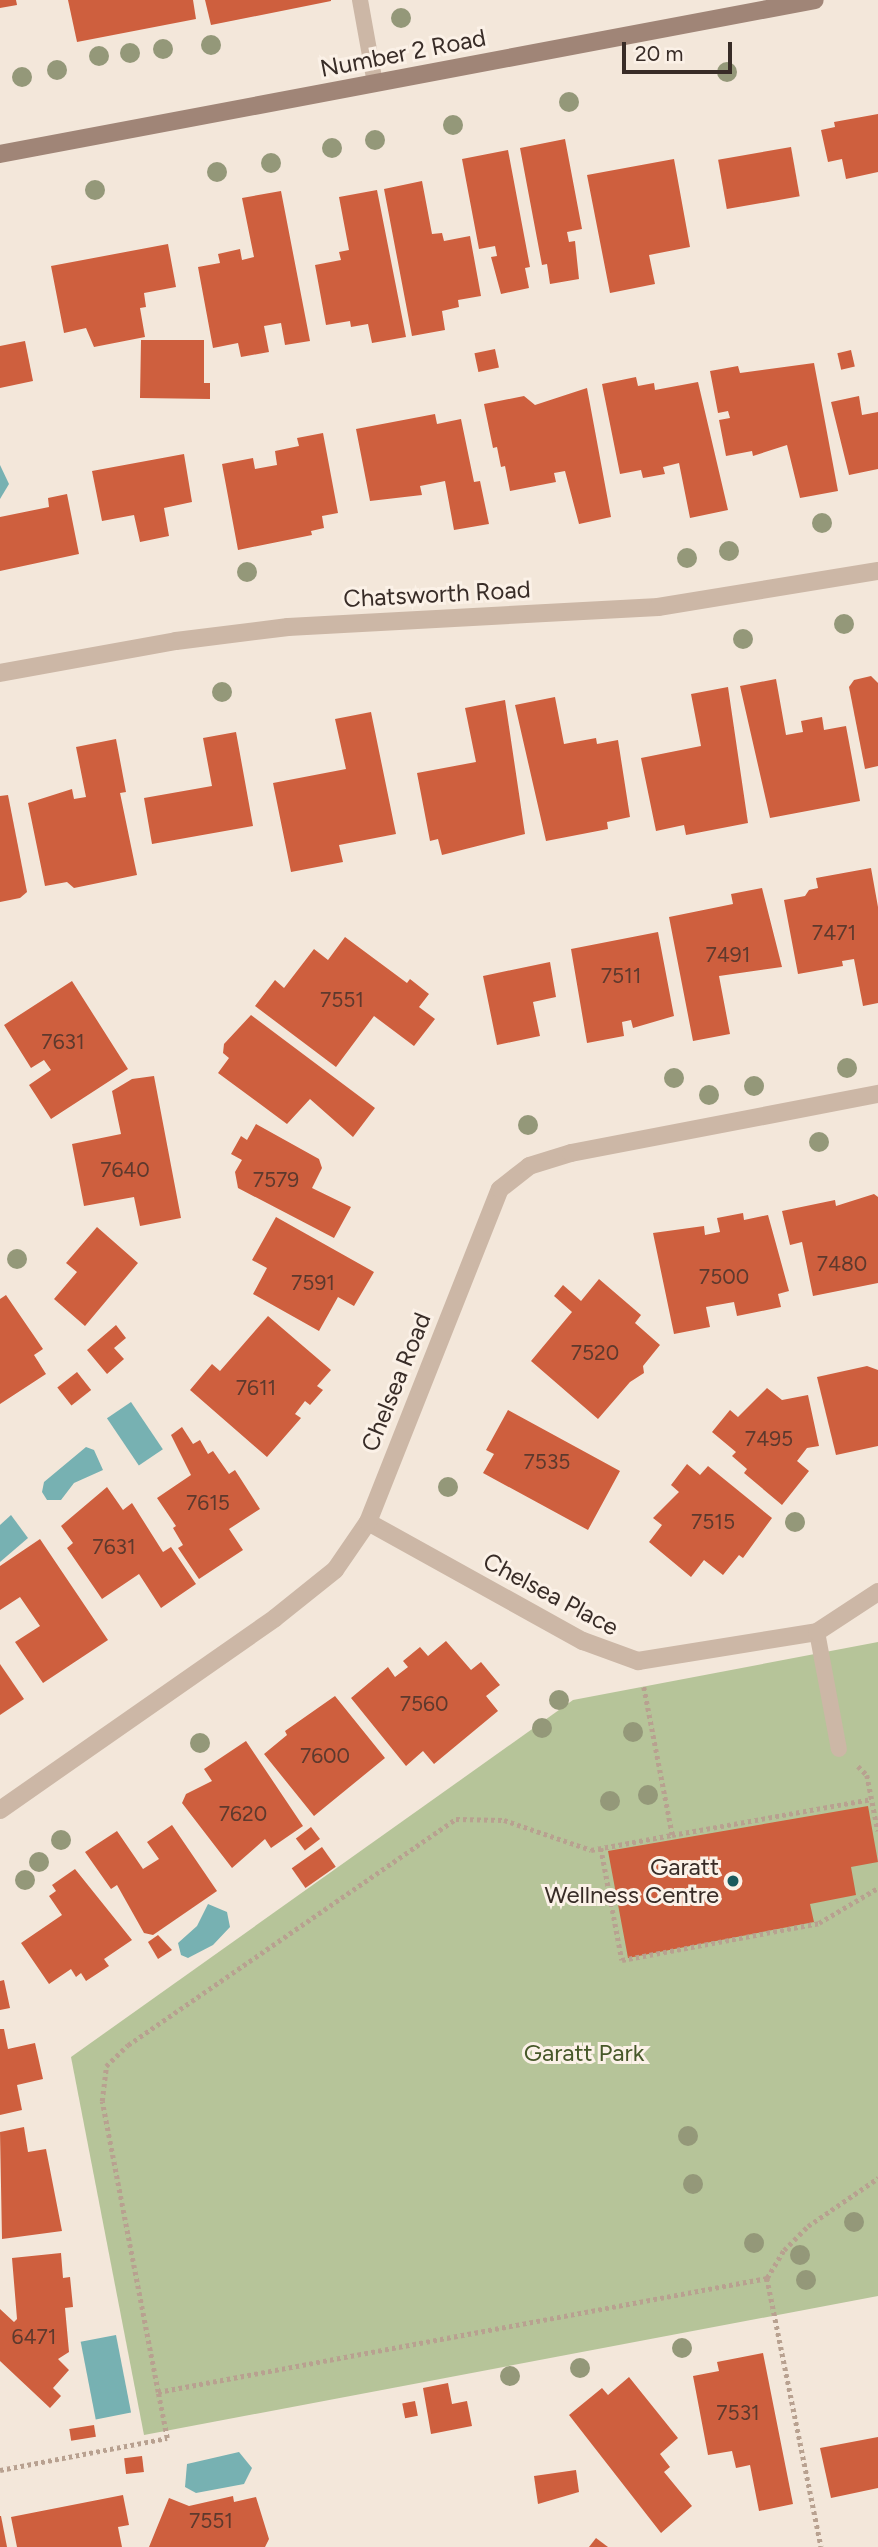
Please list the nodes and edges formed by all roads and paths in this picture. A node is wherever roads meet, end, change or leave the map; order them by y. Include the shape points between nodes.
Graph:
1 (360, 0) edge
2 (815, 0) edge
3 (375, 83) junction
4 (0, 154) edge
5 (878, 572) edge
6 (0, 673) edge
7 (878, 1094) edge
8 (368, 1522) junction
9 (878, 1592) edge
10 (817, 1632) junction
11 (638, 1661) junction
12 (839, 1749) joint
13 (872, 1799) junction
14 (0, 1810) edge
15 (878, 1831) edge
16 (672, 1835) junction
17 (601, 1849) junction
18 (878, 1888) edge
19 (878, 2178) edge
20 (767, 2278) junction
21 (159, 2392) junction
22 (0, 2470) edge
23 (821, 2547) edge

1 - 3 lane
2 - 3 main road, Number 2 Road
3 - 4 main road, Number 2 Road
5 - 6 street, Chatsworth Road via 658,607 288,626
7 - 8 street, Chelsea Road via 570,1153 530,1166 500,1189
8 - 11 street, Chelsea Place via 583,1641
8 - 14 street, Chelsea Road via 335,1570 313,1590
9 - 10 street, Chelsea Place
10 - 11 street, Chelsea Place
10 - 12 lane
11 - 16 path
12 - 13 path via 867,1775
13 - 15 path
13 - 16 path
16 - 17 path
17 - 18 path via 622,1960 819,1923
17 - 21 path via 591,1850 495,1818 456,1819 111,2059 103,2074 102,2101
19 - 20 path via 808,2227 784,2250
20 - 21 path
20 - 23 path
21 - 22 path via 167,2438

